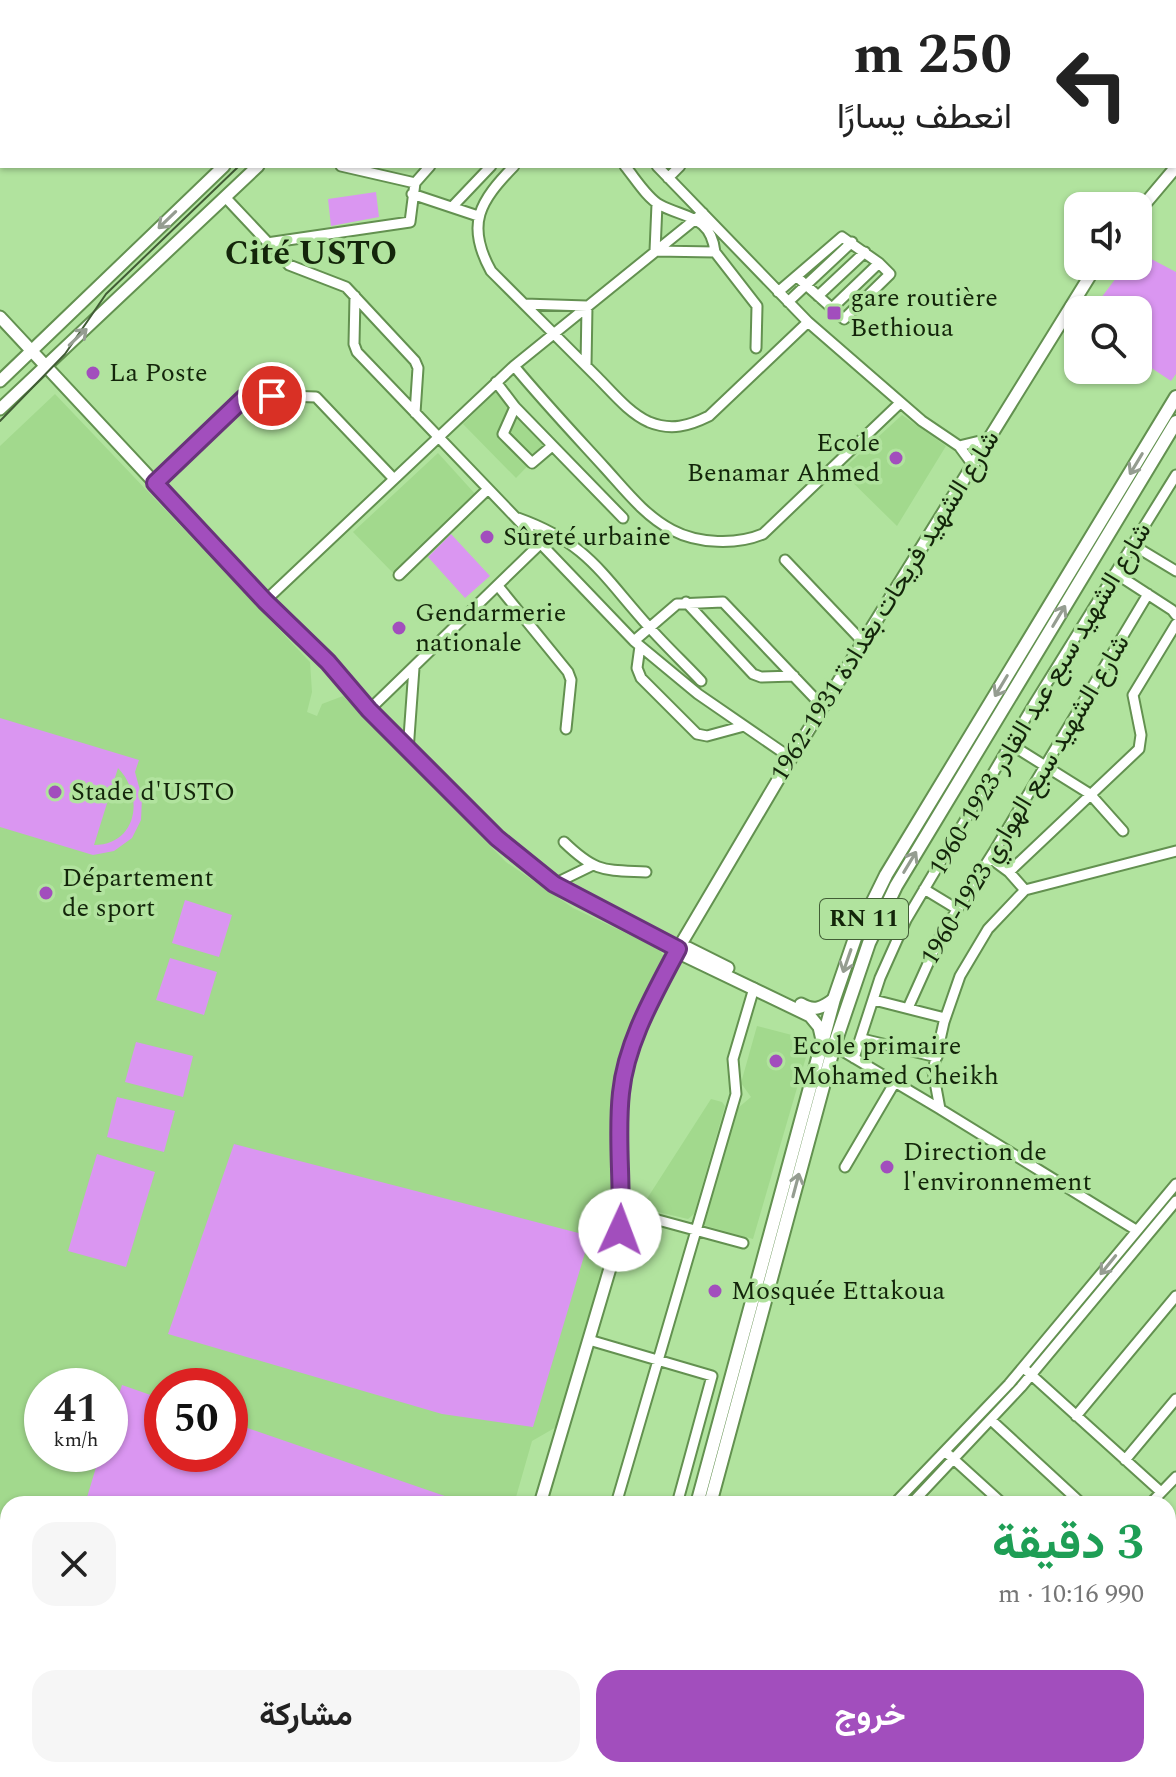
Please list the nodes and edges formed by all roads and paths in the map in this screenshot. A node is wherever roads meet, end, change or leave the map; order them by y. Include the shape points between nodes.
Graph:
1 (222, 168) edge
2 (256, 168) edge
3 (350, 168) edge
4 (428, 168) edge
5 (489, 168) edge
6 (512, 168) edge
7 (627, 168) edge
8 (659, 168) edge
9 (678, 168) edge
10 (1175, 168) edge
11 (668, 178) junction
12 (415, 183) junction
13 (412, 194) junction
14 (1152, 195) edge
15 (225, 197) junction
16 (657, 204) junction
17 (452, 207) junction
18 (700, 215) junction
19 (478, 216) junction
20 (852, 242) junction
21 (267, 243) junction
22 (655, 251) junction
23 (715, 252) junction
24 (865, 252) junction
25 (879, 263) junction
26 (797, 277) junction
27 (1087, 280) edge
28 (807, 286) junction
29 (778, 292) junction
30 (355, 296) junction
31 (818, 296) junction
32 (788, 302) junction
33 (524, 304) junction
34 (587, 306) junction
35 (831, 309) junction
36 (0, 317) edge
37 (808, 322) junction
38 (553, 334) junction
39 (756, 348) dead end
40 (32, 351) junction
41 (47, 366) junction
42 (514, 366) junction
43 (586, 366) junction
44 (0, 381) edge
45 (496, 382) junction
46 (1176, 397) edge
47 (900, 403) junction
48 (515, 407) junction
49 (0, 409) edge
50 (415, 413) junction
51 (1176, 422) edge
52 (438, 437) junction
53 (988, 439) junction
54 (552, 446) junction
55 (959, 446) junction
56 (973, 465) junction
57 (1176, 475) edge
58 (394, 479) junction
59 (155, 483) junction
60 (1173, 487) edge
61 (488, 489) junction
62 (515, 517) junction
63 (623, 518) dead end
64 (540, 544) junction
65 (1133, 545) junction
66 (785, 560) dead end
67 (1176, 571) edge
68 (1115, 573) junction
69 (399, 575) dead end
70 (498, 586) junction
71 (1148, 594) junction
72 (265, 601) junction
73 (686, 602) junction
74 (1176, 615) edge
75 (1176, 624) edge
76 (649, 627) junction
77 (863, 642) junction
78 (637, 643) junction
79 (414, 668) junction
80 (794, 676) junction
81 (701, 681) dead end
82 (823, 707) junction
83 (369, 710) junction
84 (744, 726) junction
85 (566, 729) dead end
86 (1010, 744) junction
87 (408, 751) junction
88 (791, 758) junction
89 (1046, 765) junction
90 (1090, 794) junction
91 (1123, 831) dead end
92 (564, 842) dead end
93 (1176, 851) edge
94 (990, 858) junction
95 (591, 866) junction
96 (646, 872) dead end
97 (1009, 872) junction
98 (554, 884) junction
99 (924, 889) junction
100 (1025, 890) junction
101 (957, 909) junction
102 (678, 949) junction
103 (756, 985) junction
104 (834, 999) junction
105 (874, 1000) junction
106 (908, 1008) junction
107 (945, 1018) junction
108 (862, 1039) junction
109 (822, 1040) junction
110 (834, 1046) junction
111 (937, 1057) junction
112 (854, 1058) junction
113 (895, 1082) junction
114 (940, 1109) junction
115 (845, 1167) dead end
116 (1176, 1184) edge
117 (1176, 1201) edge
118 (621, 1210) junction
119 (1136, 1230) junction
120 (696, 1231) junction
121 (743, 1243) dead end
122 (1176, 1296) edge
123 (589, 1340) junction
124 (658, 1361) junction
125 (1027, 1371) junction
126 (1176, 1399) edge
127 (1076, 1416) junction
128 (991, 1420) junction
129 (949, 1455) junction
130 (1125, 1460) junction
131 (1176, 1477) edge
132 (1161, 1492) junction
133 (542, 1496) edge
134 (618, 1496) edge
135 (679, 1496) edge
136 (699, 1496) edge
137 (712, 1496) edge
138 (903, 1496) edge
139 (917, 1496) edge
140 (994, 1496) edge
141 (1073, 1496) edge
142 (1157, 1496) edge

1 -> 40 main road
2 - 15 main road
3 - 12 street
4 - 12 street
5 - 17 street
6 - 19 street via 487,196
7 - 16 street
8 - 11 street
9 - 11 street
10 - 14 main road
11 - 18 street
12 - 13 street
13 - 17 street
13 - 21 street via 410,222
15 - 21 street
41 -> 15 main road
16 - 18 street
16 - 22 street
17 - 19 street
18 - 22 street
18 - 23 street
18 - 29 street
19 - 33 street via 484,258
20 - 24 street
20 - 26 street via 838,238
20 - 28 street
21 - 30 street via 289,265 346,287
22 - 23 street
22 - 34 street
23 - 39 street via 757,306
24 - 25 street
24 - 31 street
25 - 35 street
25 - 35 street via 888,270 888,278 849,317 840,318
26 - 28 street
26 - 29 street
27 - 53 main road, شارع الشهيد فريحات بغدادة 1931-1962
28 - 31 street
28 - 32 street
29 - 32 street
30 - 50 street via 357,352
30 - 50 street via 415,361
31 - 35 street
32 - 37 street
33 - 34 street
33 - 38 street
34 - 38 street
34 - 43 street
36 - 40 main road
37 - 43 street via 723,405 691,426 670,427 634,413
37 - 47 street
38 - 42 street
38 - 43 street
40 - 41 main road
40 - 44 main road
41 - 49 main road
41 - 59 main road
42 - 45 street
42 - 47 street via 657,521 675,532 706,539 746,540 763,534
45 - 48 street
45 - 52 street
46 -> 104 highway, RN 11 via 886,875 855,938
47 - 55 street
48 - 54 street
48 - 54 street via 503,434 520,454 532,463
50 - 52 street
110 -> 51 highway, RN 11 via 869,943 896,886
52 - 58 street
52 - 61 street
53 - 55 street
53 - 56 main road, شارع الشهيد فريحات بغدادة 1931-1962
54 - 63 street
55 - 56 street
56 - 77 main road, شارع الشهيد فريحات بغدادة 1931-1962
57 - 60 street, شارع الشهيد سبع عبد القادر 1923-1960
58 - 59 street via 316,397 250,395
58 - 72 street
59 - 72 main road
60 - 65 street, شارع الشهيد سبع عبد القادر 1923-1960
61 - 62 street
61 - 69 street
62 - 64 street
62 - 76 street via 546,528 582,551
64 - 70 street
64 - 78 street
65 - 67 street
65 - 68 street, شارع الشهيد سبع عبد القادر 1923-1960
66 - 77 street
68 - 71 street
68 - 86 street, شارع الشهيد سبع عبد القادر 1923-1960
70 - 79 street
70 - 85 street via 568,672
71 - 74 street
71 - 89 street, شارع الشهيد سبع الهواري 1923-1960
72 - 83 main road
73 - 76 street
73 - 80 street via 726,604
73 - 80 street via 753,674
75 - 90 street via 1133,695 1139,749
76 - 78 street
76 - 81 street
77 - 82 main road, شارع الشهيد فريحات بغدادة 1931-1962
78 - 84 street
78 - 84 street via 641,678 692,731 707,736
79 - 83 street
79 - 87 street
80 - 82 street
82 - 88 main road, شارع الشهيد فريحات بغدادة 1931-1962
83 - 87 main road
84 - 88 street
86 - 89 street
86 - 99 street, شارع الشهيد سبع عبد القادر 1923-1960
87 - 98 main road via 497,838
88 - 102 main road, شارع الشهيد فريحات بغدادة 1931-1962
89 - 90 street
89 - 94 street, شارع الشهيد سبع الهواري 1923-1960
90 - 91 street
90 - 97 street
92 - 95 street
93 - 100 street
94 - 97 street
94 - 101 street, شارع الشهيد سبع الهواري 1923-1960
95 - 96 street
95 - 98 street
97 - 100 street
98 - 102 main road
99 - 101 street
99 - 105 street, شارع الشهيد سبع عبد القادر 1923-1960 via 888,959
100 - 107 street via 988,929 960,976
101 - 106 street, شارع الشهيد سبع الهواري 1923-1960
102 - 103 main road via 688,948
102 - 118 main road, شارع الشهيد فريحات بغدادة 1931-1962 via 651,1000 623,1076
103 - 104 main road via 809,1009
103 - 109 main road via 810,1016
103 - 120 street via 733,1059 736,1094
104 - 109 highway, RN 11
105 - 106 street
105 - 108 street, شارع الشهيد سبع عبد القادر 1923-1960
106 - 107 street
107 - 111 street
108 - 111 street
108 - 112 street, شارع الشهيد سبع عبد القادر 1923-1960
109 - 136 highway, RN 11
110 - 112 street
137 -> 110 highway, RN 11
111 - 114 street via 933,1071
112 - 113 street
113 - 114 street
113 - 115 street
114 - 119 street
116 - 119 street
117 - 125 street
118 - 120 street
118 - 123 main road, شارع الشهيد فريحات بغدادة 1931-1962 via 616,1248
119 -> 125 street
120 - 121 street
120 - 124 street
122 - 127 street
123 - 124 street
123 - 133 main road, شارع الشهيد فريحات بغدادة 1931-1962
124 - 134 street
124 - 135 street via 712,1376
125 - 127 street
125 - 128 street
125 - 129 street
126 - 130 street
127 - 130 street
128 - 129 street
128 - 141 street
129 - 138 street
129 - 139 street
129 - 140 street
130 - 132 street
131 - 132 street
132 - 142 street

